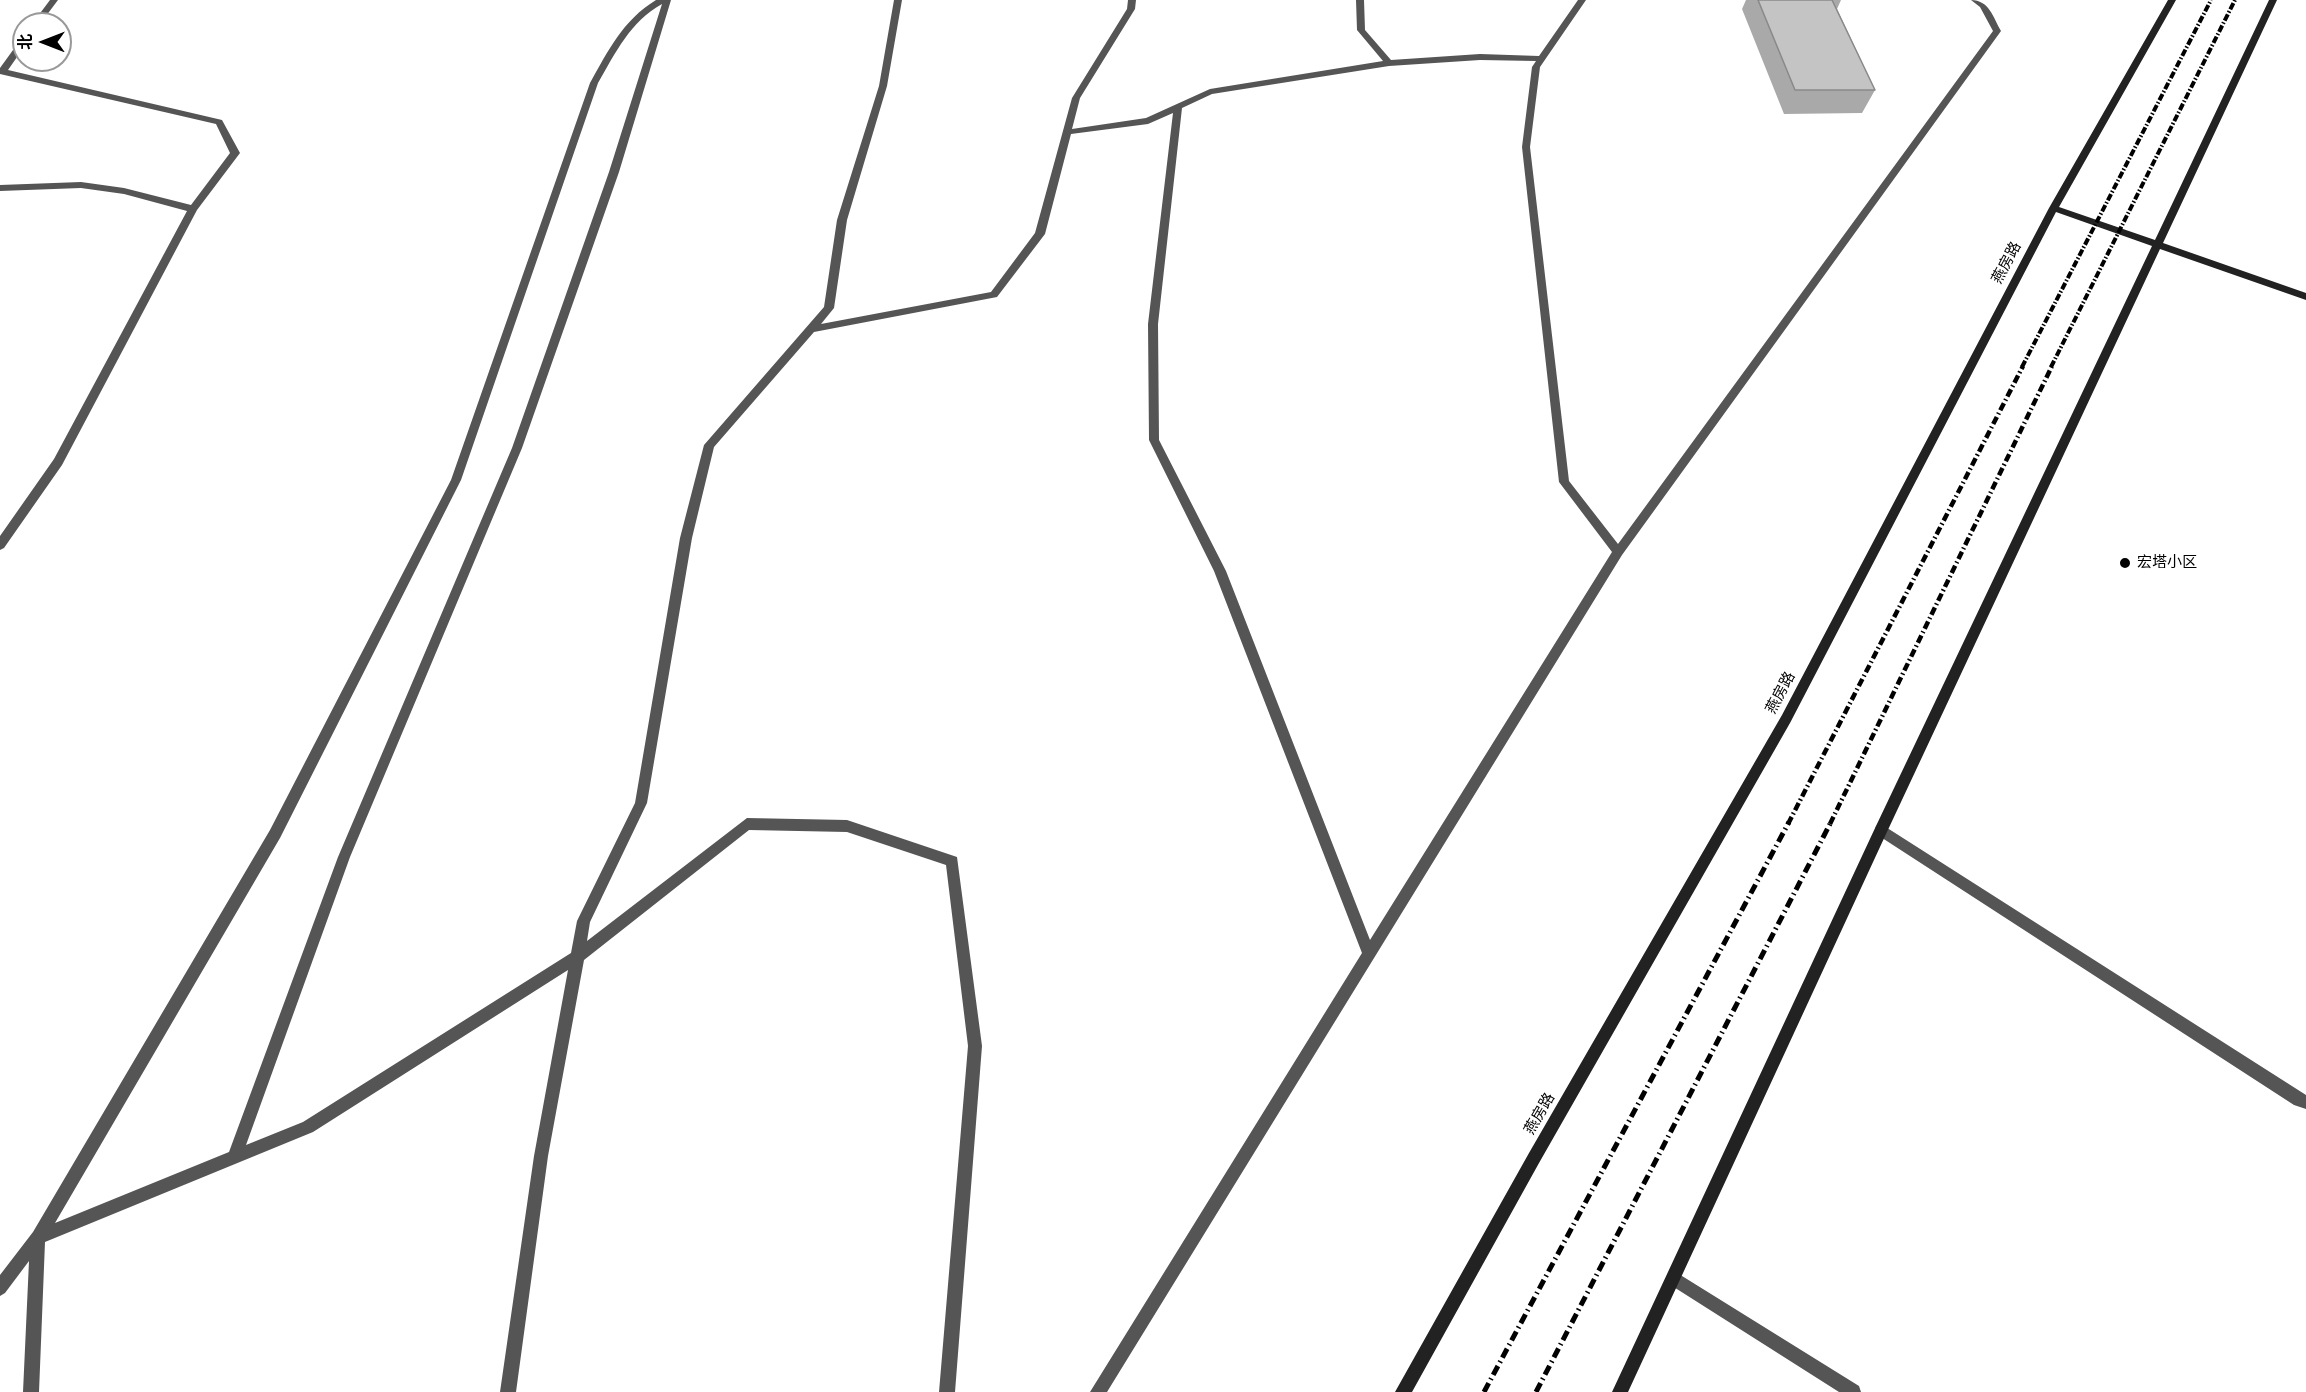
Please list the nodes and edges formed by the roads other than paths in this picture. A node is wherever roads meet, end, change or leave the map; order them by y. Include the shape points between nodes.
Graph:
1 (662, 0) edge
2 (667, 0) edge
3 (898, 0) edge
4 (1132, 0) edge
5 (1360, 0) edge
6 (1582, 0) edge
7 (1975, 0) edge
8 (2172, 0) edge
9 (2273, 0) edge
10 (642, 5) edge
11 (12, 57) edge
12 (1542, 58) junction
13 (1389, 63) junction
14 (1, 72) edge
15 (1178, 107) junction
16 (1068, 132) junction
17 (0, 189) edge
18 (2054, 208) junction
19 (193, 209) junction
20 (2159, 245) junction
21 (2306, 297) edge
22 (811, 329) junction
23 (0, 545) edge
24 (1618, 552) junction
25 (1881, 830) junction
26 (1369, 954) junction
27 (577, 957) junction
28 (2306, 1102) edge
29 (235, 1156) junction
30 (38, 1237) junction
31 (1674, 1279) junction
32 (0, 1288) edge
33 (31, 1392) edge
34 (508, 1392) edge
35 (947, 1392) edge
36 (1098, 1392) edge
37 (1403, 1392) edge
38 (1620, 1392) edge
39 (1853, 1392) edge

1 - 10 street
2 - 29 street via 614,172 517,448 344,857
3 - 22 street via 883,86 842,220 829,308
4 - 16 street via 1131,9 1076,98
5 - 13 street via 1361,30
6 - 12 street
7 - 24 street via 1983,6 1997,31
8 - 18 main road, 燕房路
9 - 20 main road
10 - 30 street via 594,83 456,480 275,834
11 - 14 street
12 - 13 street via 1480,57
12 - 24 street via 1536,67 1526,147 1564,482
13 - 15 street via 1210,92
14 - 19 street via 219,122 235,153
15 - 16 street via 1148,121
15 - 26 street via 1153,324 1154,440 1220,571
16 - 22 street via 1040,234 994,295
17 - 19 street via 81,185 124,191
18 - 20 main road
18 - 37 main road, 燕房路 via 1786,718
19 - 23 street via 58,462
20 - 21 main road
20 - 25 main road
22 - 27 street via 709,445 686,538 641,803 584,921
24 - 26 street
25 - 28 street
25 - 31 main road
26 - 36 street
27 - 29 street via 308,1127
27 - 34 street via 541,1156
27 - 35 street via 747,824 847,826 952,861 975,1046
29 - 30 street
30 - 32 street
30 - 33 street
31 - 38 main road
31 - 39 street

